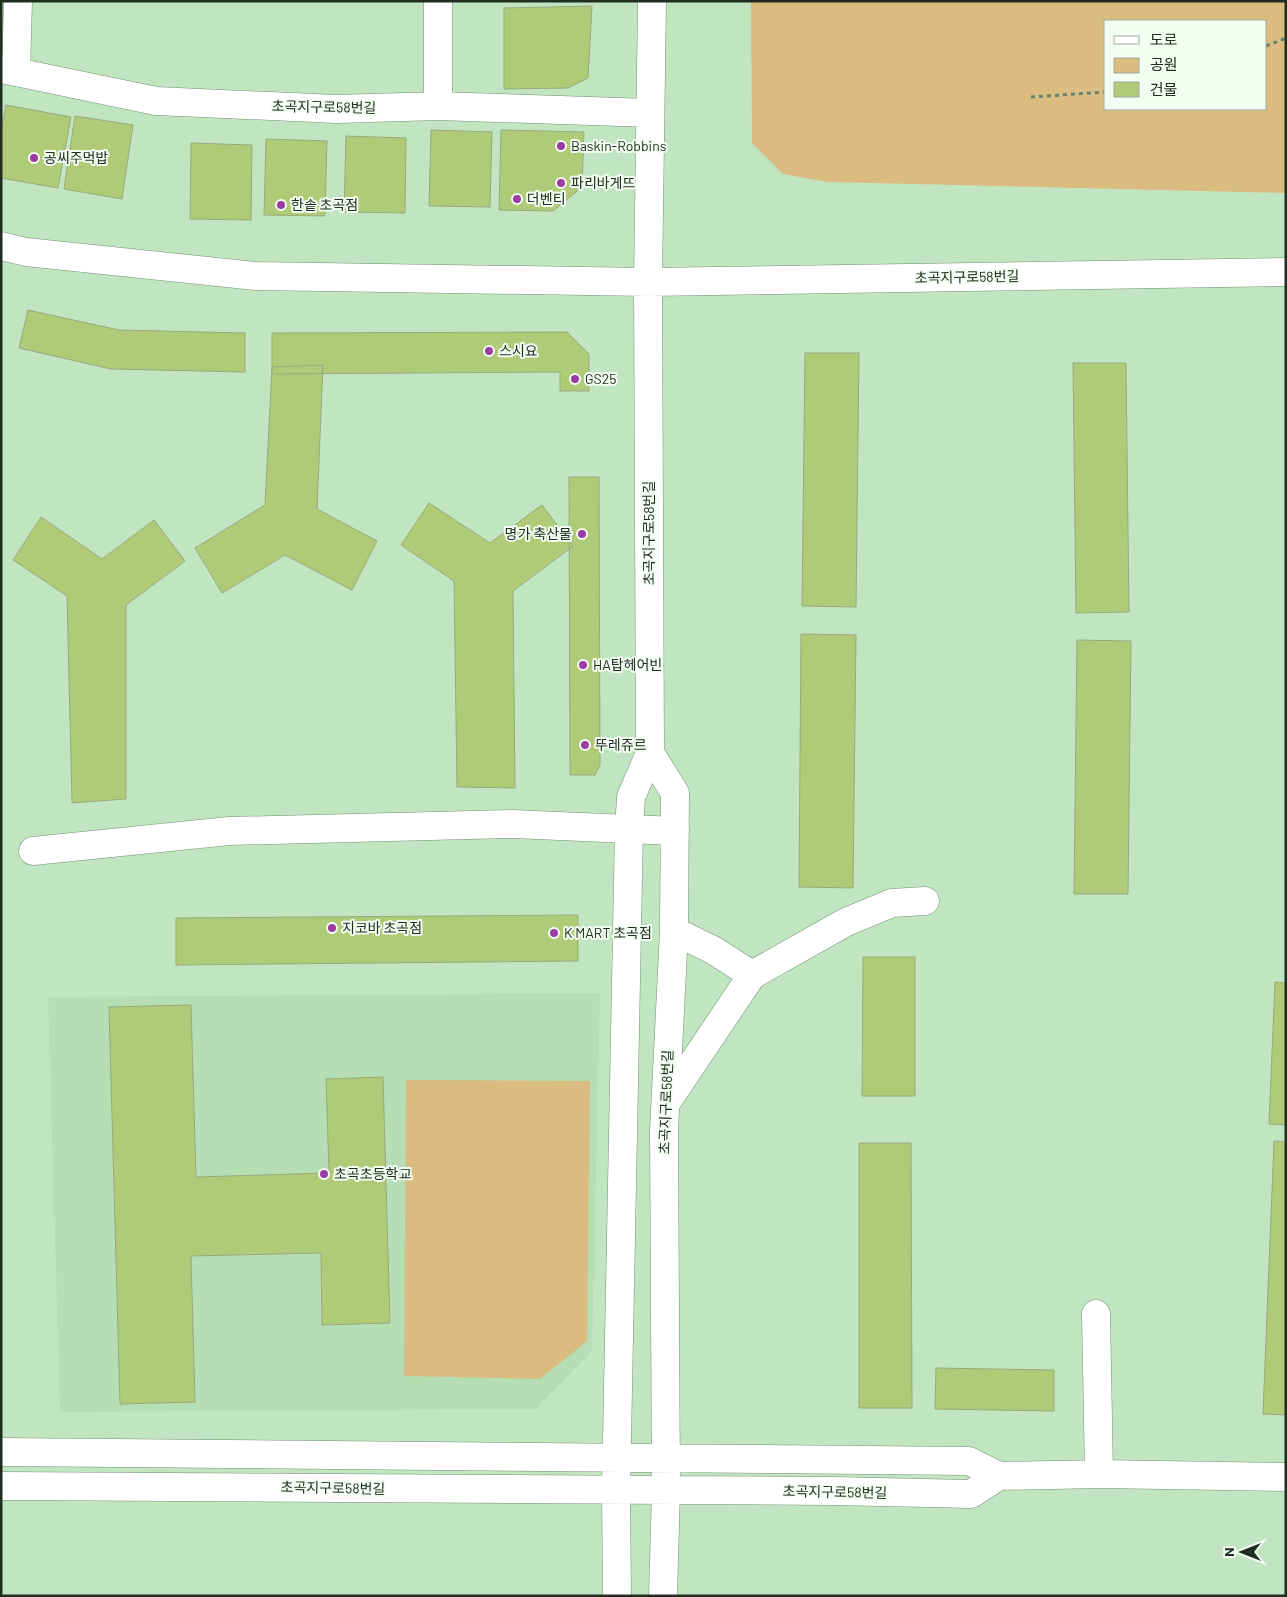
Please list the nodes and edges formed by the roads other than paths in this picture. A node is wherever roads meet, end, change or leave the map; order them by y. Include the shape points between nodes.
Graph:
1 (18, 1) edge
2 (438, 1) edge
3 (652, 1) edge
4 (8, 70) edge
5 (438, 106) junction
6 (650, 113) junction
7 (1, 246) edge
8 (1286, 272) edge
9 (648, 282) junction
10 (650, 754) junction
11 (629, 829) junction
12 (675, 831) junction
13 (34, 851) dead end
14 (925, 901) dead end
15 (674, 931) junction
16 (752, 975) junction
17 (666, 1103) junction
18 (1096, 1314) dead end
19 (1, 1452) edge
20 (617, 1459) junction
21 (666, 1459) junction
22 (1099, 1474) junction
23 (999, 1476) junction
24 (1286, 1477) edge
25 (1, 1486) edge
26 (666, 1490) junction
27 (616, 1491) junction
28 (617, 1596) edge
29 (663, 1596) edge

1 - 4 street
2 - 5 street
3 - 6 street, 초곡지구로58번길
4 - 5 street, 초곡지구로58번길 via 156,101 336,109
5 - 6 street, 초곡지구로58번길
6 - 9 street, 초곡지구로58번길
7 - 9 street, 초곡지구로58번길 via 26,252 256,276
8 - 9 street, 초곡지구로58번길
9 - 10 street, 초곡지구로58번길
10 - 11 street, 초곡지구로58번길 via 631,797
10 - 12 street, 초곡지구로58번길 via 675,793
11 - 12 street
11 - 13 street via 514,824 229,831
11 - 20 street, 초곡지구로58번길
12 - 15 street, 초곡지구로58번길
14 - 16 street via 892,903 846,922
15 - 16 street via 713,950
15 - 17 street, 초곡지구로58번길
16 - 17 street
17 - 21 street, 초곡지구로58번길
18 - 22 street
19 - 20 street
20 - 21 street
20 - 27 street, 초곡지구로58번길
21 - 23 street via 968,1461
21 - 26 street, 초곡지구로58번길
22 - 23 street
22 - 24 street
23 - 26 street, 초곡지구로58번길 via 971,1494
25 - 27 street, 초곡지구로58번길
26 - 27 street, 초곡지구로58번길
26 - 29 street, 초곡지구로58번길
27 - 28 street, 초곡지구로58번길

